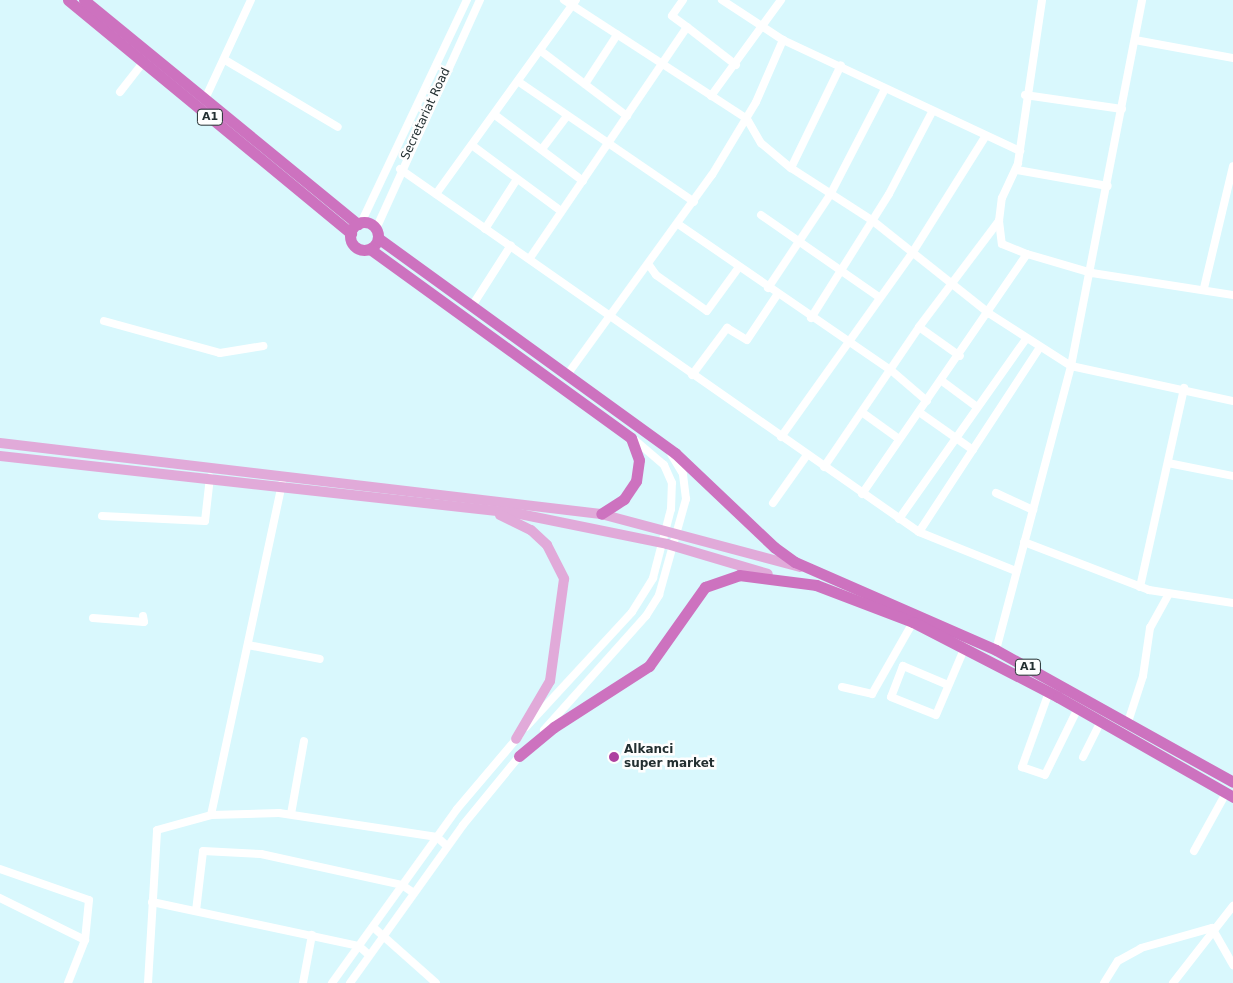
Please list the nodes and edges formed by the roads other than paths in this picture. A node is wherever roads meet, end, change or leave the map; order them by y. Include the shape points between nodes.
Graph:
1 (68, 0) edge
2 (84, 0) edge
3 (252, 0) edge
4 (467, 0) edge
5 (480, 0) edge
6 (564, 0) edge
7 (683, 0) edge
8 (722, 0) edge
9 (781, 0) edge
10 (1042, 0) edge
11 (1142, 0) edge
12 (574, 3) edge
13 (687, 26) junction
14 (763, 27) junction
15 (617, 35) junction
16 (783, 40) junction
17 (1135, 40) junction
18 (541, 50) junction
19 (1233, 58) edge
20 (225, 60) junction
21 (143, 63) junction
22 (736, 65) junction
23 (841, 65) junction
24 (661, 66) junction
25 (519, 82) junction
26 (585, 84) junction
27 (885, 89) junction
28 (120, 92) dead end
29 (1025, 95) junction
30 (711, 96) junction
31 (206, 99) junction
32 (1122, 109) junction
33 (932, 112) junction
34 (495, 115) junction
35 (567, 116) junction
36 (627, 116) junction
37 (747, 119) junction
38 (338, 127) dead end
39 (986, 137) junction
40 (607, 144) junction
41 (474, 146) junction
42 (542, 150) junction
43 (1020, 151) junction
44 (1233, 166) edge
45 (791, 168) junction
46 (400, 169) junction
47 (1016, 170) junction
48 (517, 179) junction
49 (583, 181) junction
50 (1231, 185) edge
51 (1108, 186) junction
52 (436, 194) junction
53 (830, 195) junction
54 (694, 202) junction
55 (561, 210) junction
56 (761, 215) dead end
57 (999, 221) junction
58 (873, 222) junction
59 (678, 224) junction
60 (357, 227) junction
61 (486, 229) junction
62 (377, 233) junction
63 (799, 241) junction
64 (511, 245) junction
65 (370, 249) junction
66 (1027, 254) junction
67 (911, 255) junction
68 (530, 258) junction
69 (649, 265) junction
70 (739, 267) junction
71 (842, 270) junction
72 (1092, 273) junction
73 (951, 285) junction
74 (768, 288) junction
75 (1204, 288) junction
76 (777, 295) junction
77 (1233, 295) edge
78 (879, 297) junction
79 (472, 306) junction
80 (990, 314) junction
81 (611, 318) junction
82 (811, 318) junction
83 (104, 321) dead end
84 (918, 327) junction
85 (1026, 339) junction
86 (848, 342) junction
87 (263, 346) dead end
88 (1040, 347) junction
89 (960, 356) junction
90 (1071, 366) junction
91 (892, 371) junction
92 (567, 375) junction
93 (692, 375) junction
94 (942, 382) junction
95 (1184, 388) junction
96 (927, 401) junction
97 (1233, 401) edge
98 (977, 406) junction
99 (919, 412) junction
100 (863, 413) junction
101 (625, 432) junction
102 (781, 437) junction
103 (954, 438) junction
104 (899, 439) junction
105 (658, 440) junction
106 (0, 443) edge
107 (974, 450) junction
108 (807, 455) junction
109 (0, 456) edge
110 (1168, 463) junction
111 (824, 467) junction
112 (1233, 476) edge
113 (210, 477) junction
114 (282, 484) junction
115 (996, 492) dead end
116 (862, 494) junction
117 (773, 503) dead end
118 (473, 507) junction
119 (1032, 510) junction
120 (601, 514) junction
121 (102, 516) dead end
122 (899, 519) junction
123 (919, 532) junction
124 (1024, 542) junction
125 (814, 571) junction
126 (1016, 571) junction
127 (816, 585) junction
128 (1140, 587) junction
129 (1169, 594) junction
130 (1233, 603) edge
131 (143, 616) dead end
132 (93, 618) dead end
133 (913, 622) junction
134 (248, 645) junction
135 (964, 647) junction
136 (996, 650) junction
137 (320, 660) dead end
138 (948, 685) junction
139 (842, 687) dead end
140 (1049, 692) junction
141 (1078, 708) junction
142 (1101, 721) junction
143 (1128, 722) junction
144 (516, 739) junction
145 (304, 741) dead end
146 (519, 756) junction
147 (1083, 757) dead end
148 (1233, 782) edge
149 (1230, 795) edge
150 (291, 814) junction
151 (212, 815) junction
152 (437, 837) junction
153 (447, 846) junction
154 (1194, 851) dead end
155 (0, 869) edge
156 (402, 885) junction
157 (414, 893) junction
158 (0, 898) edge
159 (152, 902) junction
160 (1233, 906) edge
161 (196, 911) junction
162 (373, 926) junction
163 (1212, 928) junction
164 (312, 935) junction
165 (383, 936) junction
166 (85, 940) junction
167 (358, 946) junction
168 (369, 955) junction
169 (1233, 965) edge
170 (68, 983) edge
171 (148, 983) edge
172 (303, 983) edge
173 (332, 983) edge
174 (350, 983) edge
175 (436, 983) edge
176 (1104, 983) edge
177 (1173, 983) edge

1 - 21 highway, A1
2 - 31 highway, A1
3 - 20 street
4 - 60 street, Secretariat Road
5 - 46 street, Secretariat Road
6 - 12 street
7 - 13 street via 672,16
8 - 14 street
9 - 14 street
10 - 29 street
11 - 17 street
12 - 15 street
12 - 18 street
13 - 22 street
13 - 24 street
14 - 16 street
14 - 22 street
15 - 24 street
15 - 26 street
16 - 23 street
16 - 37 street
17 - 19 street
17 - 32 street
18 - 25 street
18 - 26 street
20 - 31 street
20 - 38 street
21 - 28 street
21 - 60 highway, A1
22 - 30 street
23 - 27 street
23 - 45 street
24 - 30 street
24 - 36 street
25 - 34 street
25 - 35 street
26 - 36 street
27 - 33 street
27 - 53 street
29 - 32 street
29 - 43 street
30 - 37 street
31 - 60 highway, A1
32 - 51 street
33 - 39 street
33 - 58 street
34 - 41 street
34 - 42 street
35 - 40 street
35 - 42 street
36 - 40 street
37 - 45 street via 761,143
37 - 54 street
39 - 43 street
39 - 67 street
40 - 49 street
40 - 54 street
41 - 48 street
41 - 52 street
42 - 49 street
43 - 47 street
44 - 50 street
45 - 53 street
46 - 52 street
46 - 62 street, Secretariat Road
47 - 51 street
47 - 57 street via 1002,198
48 - 55 street
48 - 61 street
49 - 55 street
50 - 75 street
51 - 72 street
52 - 61 street
53 - 58 street
53 - 63 street
54 - 59 street
55 - 68 street
56 - 63 street
57 - 66 street via 1002,244
57 - 73 street
58 - 67 street
58 - 71 street
59 - 69 street
59 - 70 street
60 - 62 highway
60 - 65 highway via 356,248
61 - 64 street
62 - 65 highway
62 - 79 highway, A1
63 - 71 street
63 - 74 street
64 - 68 street
64 - 79 street
65 - 101 highway
66 - 72 street
66 - 80 street
67 - 73 street
67 - 78 street
68 - 81 street
69 - 70 street via 656,275 706,311
69 - 81 street
70 - 74 street
71 - 78 street
71 - 82 street
72 - 75 street
72 - 90 street
73 - 80 street
73 - 84 street
74 - 76 street
75 - 77 street
76 - 82 street
76 - 93 street via 748,340 727,328
78 - 86 street
79 - 92 highway, A1
80 - 85 street
80 - 89 street
81 - 92 street
81 - 93 street
82 - 86 street
83 - 87 street via 220,353
84 - 89 street
84 - 91 street
85 - 88 street
85 - 98 street
86 - 91 street
86 - 102 street
88 - 90 street
88 - 107 street
89 - 94 street
90 - 95 street
90 - 119 street
91 - 96 street
91 - 100 street
92 - 105 highway, A1
93 - 102 street
94 - 96 street
94 - 98 street
95 - 97 street
95 - 110 street
96 - 99 street
98 - 103 street
99 - 103 street
99 - 104 street
100 - 104 street
100 - 111 street
101 - 120 highway via 638,453 640,471 631,491
101 - 144 street via 664,465 672,484 672,509 658,563 632,612
102 - 108 street
103 - 107 street
103 - 122 street
104 - 116 street
105 - 125 highway, A1 via 774,547
105 - 146 street via 683,474 683,512 669,567 646,616
106 - 120 main road
107 - 123 street
108 - 111 street
108 - 117 street
109 - 113 main road
110 - 112 street
110 - 128 street
111 - 116 street
113 - 114 main road
113 - 121 street via 206,521
114 - 118 main road
114 - 134 street
115 - 119 street
116 - 122 street
118 - 127 main road via 621,533
118 - 144 main road via 531,530 554,554 564,579 550,681
119 - 124 street
120 - 125 main road
122 - 123 street
123 - 126 street
124 - 126 street
124 - 128 street
125 - 136 highway, A1
126 - 136 street
127 - 133 highway, A1
127 - 146 highway via 739,575 714,581 697,595 649,666 554,727
128 - 129 street
129 - 130 street
129 - 143 street via 1150,628 1143,676
131 - 132 street via 144,622
133 - 135 highway, A1
133 - 139 street via 872,694
134 - 137 street
134 - 151 street
135 - 138 street
135 - 140 highway, A1
136 - 143 highway, A1
138 - 138 street via 936,715 891,697 903,666
140 - 141 highway, A1
140 - 141 street via 1022,767 1045,775
141 - 142 highway, A1
142 - 147 street
142 - 149 highway, A1
143 - 148 highway, A1
144 - 152 street
145 - 150 street
146 - 153 street
149 - 154 street
150 - 151 street
150 - 152 street
151 - 159 street via 157,830
152 - 153 street
152 - 156 street
153 - 157 street
155 - 166 street via 86,897 90,910
156 - 157 street
156 - 161 street via 261,854 203,851
156 - 162 street
157 - 165 street
158 - 166 street
159 - 161 street
159 - 171 street
160 - 163 street
161 - 164 street
162 - 165 street
162 - 167 street
163 - 169 street
163 - 176 street via 1141,948 1118,961
163 - 177 street
164 - 167 street
164 - 172 street
165 - 168 street
165 - 175 street
166 - 170 street
167 - 168 street
167 - 173 street
168 - 174 street

